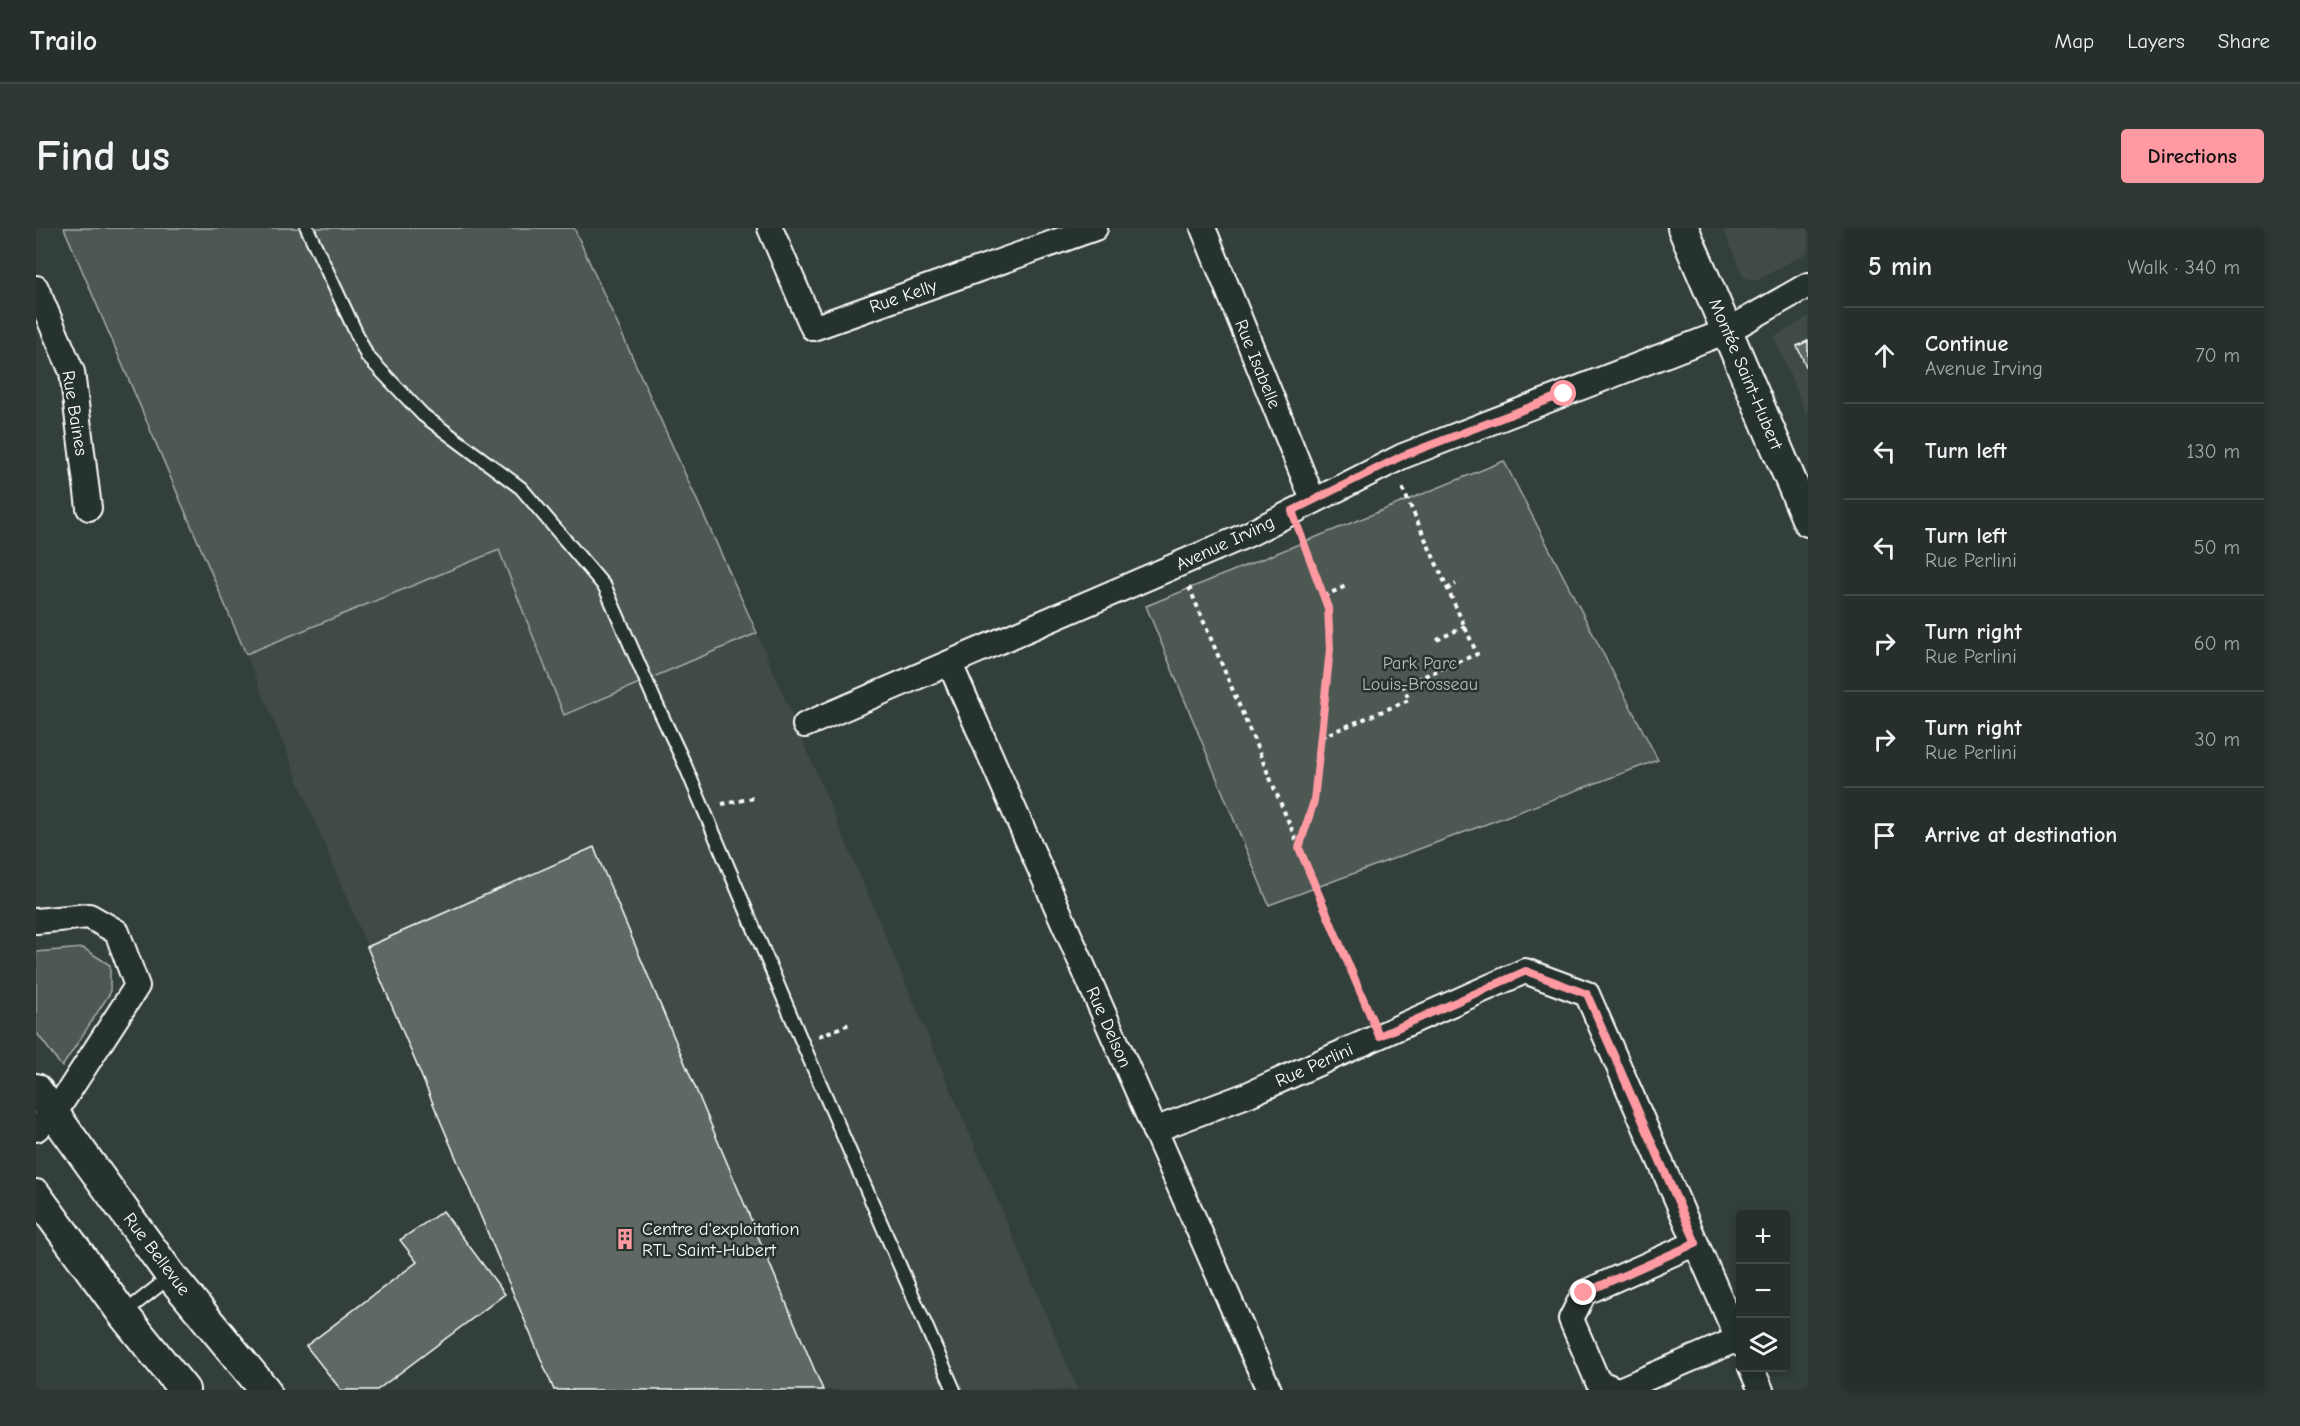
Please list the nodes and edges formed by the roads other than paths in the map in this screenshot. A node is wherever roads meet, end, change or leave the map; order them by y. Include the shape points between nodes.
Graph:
1 (307, 228) edge
2 (770, 228) edge
3 (1095, 228) edge
4 (1203, 228) edge
5 (1683, 228) edge
6 (1808, 285) edge
7 (36, 288) edge
8 (1727, 331) junction
9 (1302, 505) junction
10 (89, 508) dead end
11 (1808, 521) edge
12 (950, 664) junction
13 (805, 725) dead end
14 (36, 921) edge
15 (36, 1089) edge
16 (45, 1121) edge
17 (1154, 1130) junction
18 (36, 1195) edge
19 (1696, 1243) junction
20 (171, 1276) junction
21 (123, 1314) junction
22 (1736, 1334) edge
23 (1736, 1342) edge
24 (1753, 1372) edge
25 (184, 1390) edge
26 (265, 1390) edge
27 (954, 1390) edge
28 (1269, 1390) edge
29 (1618, 1390) edge
30 (1761, 1390) edge

1 - 27 lane via 367,356 423,415 521,488 605,587
2 - 3 street, Rue Kelly via 813,328
4 - 9 street, Rue Isabelle
5 - 8 street, Montée Saint-Hubert
6 - 8 street, Avenue Irving
7 - 10 street, Rue Baines via 72,372
8 - 9 street, Avenue Irving via 1391,462
8 - 11 street, Montée Saint-Hubert
9 - 12 street, Avenue Irving via 1249,534
12 - 13 street, Avenue Irving
12 - 17 street, Rue Delson
14 - 16 street via 89,916 117,932 137,986
15 - 16 street, Rue Bellevue
16 - 20 street, Rue Bellevue
17 - 19 street, Rue Perlini via 1247,1095 1526,971 1587,994
17 - 28 street, Rue Delson
18 - 21 street
19 - 22 street, Rue Perlini
19 - 29 street, Rue Perlini via 1584,1293 1571,1319 1598,1382
20 - 21 lane
20 - 26 street, Rue Bellevue
21 - 25 street
23 - 29 street, Rue Perlini
24 - 30 street

